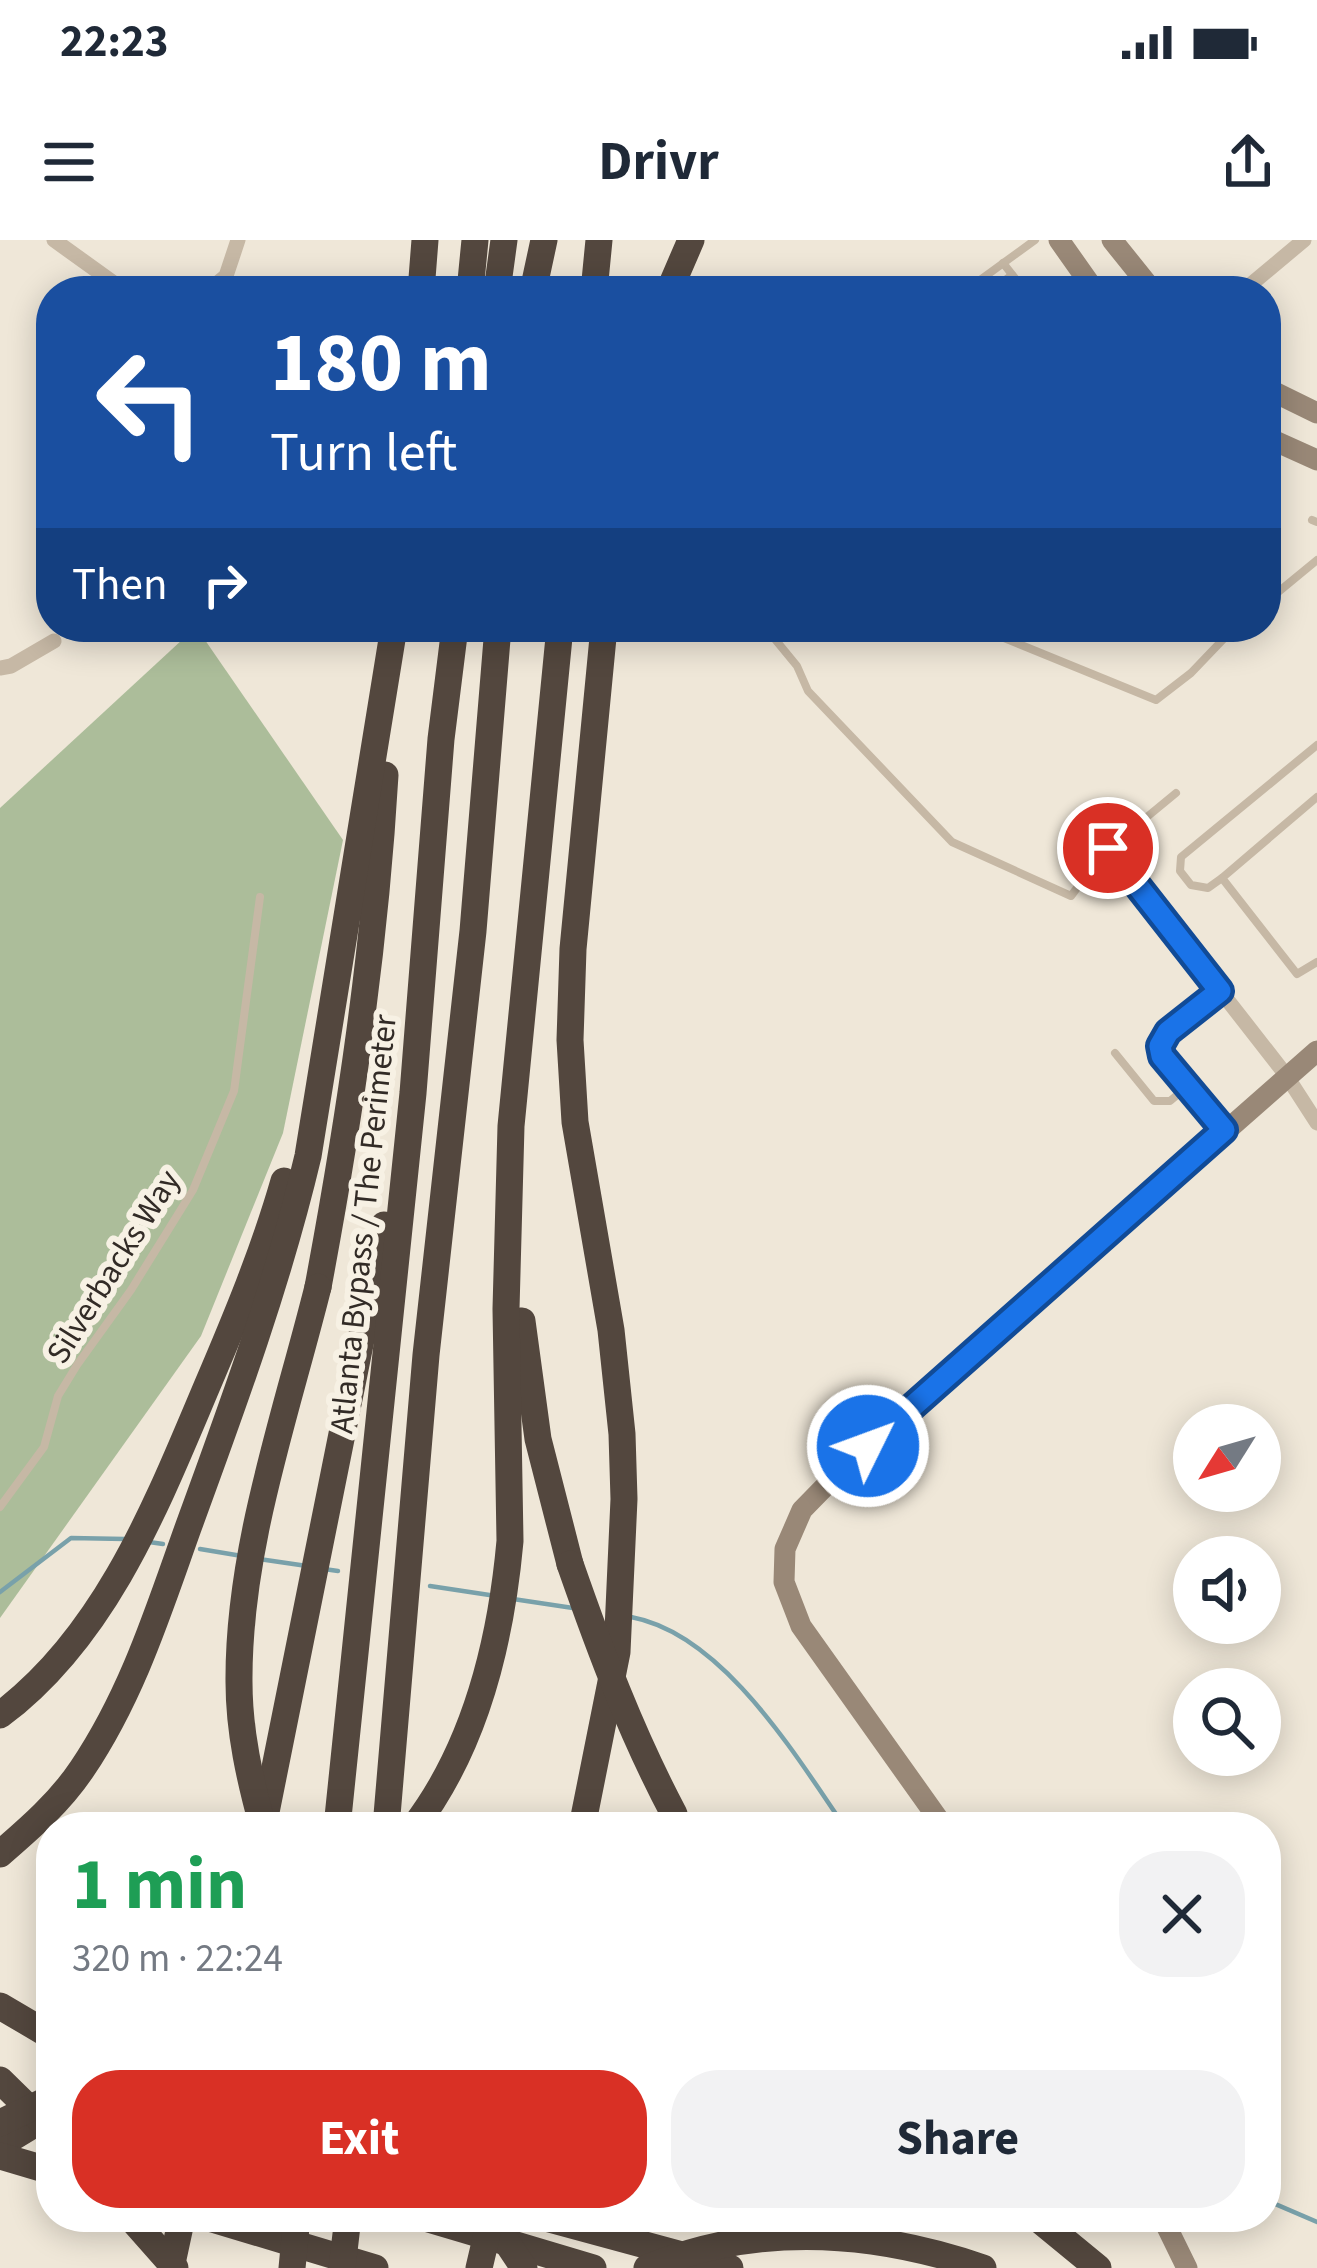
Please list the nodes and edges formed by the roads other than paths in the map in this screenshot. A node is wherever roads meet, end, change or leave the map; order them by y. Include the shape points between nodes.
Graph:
1 (55, 240) edge
2 (238, 240) edge
3 (425, 240) edge
4 (475, 240) edge
5 (504, 240) edge
6 (544, 240) edge
7 (599, 240) edge
8 (1035, 240) edge
9 (1059, 240) edge
10 (1112, 240) edge
11 (1304, 240) edge
12 (690, 244) edge
13 (1003, 263) junction
14 (1012, 274) joint
15 (104, 276) edge
16 (226, 276) edge
17 (422, 276) edge
18 (471, 276) edge
19 (499, 276) edge
20 (536, 276) edge
21 (595, 276) edge
22 (678, 276) edge
23 (985, 276) edge
24 (1010, 276) edge
25 (1084, 276) edge
26 (1141, 276) edge
27 (1261, 276) edge
28 (1281, 395) edge
29 (1317, 413) edge
30 (1281, 444) edge
31 (1317, 460) edge
32 (1317, 560) edge
33 (1281, 590) edge
34 (52, 642) edge
35 (391, 642) edge
36 (393, 642) edge
37 (444, 642) edge
38 (453, 642) edge
39 (497, 642) edge
40 (559, 642) edge
41 (569, 642) edge
42 (603, 642) edge
43 (777, 642) edge
44 (1013, 642) edge
45 (1218, 642) edge
46 (0, 668) edge
47 (553, 715) junction
48 (441, 739) junction
49 (1317, 745) edge
50 (1176, 793) dead end
51 (1317, 796) edge
52 (1108, 848) junction
53 (1222, 878) junction
54 (260, 897) dead end
55 (1317, 962) edge
56 (1220, 991) junction
57 (327, 1026) junction
58 (1317, 1051) edge
59 (1115, 1053) dead end
60 (1286, 1076) junction
61 (1188, 1086) junction
62 (412, 1094) junction
63 (1317, 1123) edge
64 (511, 1126) junction
65 (1224, 1130) junction
66 (0, 1508) edge
67 (0, 1715) edge
68 (47, 1812) edge
69 (259, 1812) edge
70 (266, 1812) edge
71 (339, 1812) edge
72 (387, 1812) edge
73 (423, 1812) edge
74 (585, 1812) edge
75 (674, 1812) edge
76 (933, 1812) edge
77 (36, 1823) edge
78 (0, 1854) edge
79 (0, 2006) edge
80 (36, 2027) edge
81 (0, 2080) edge
82 (0, 2092) edge
83 (36, 2105) edge
84 (36, 2105) edge
85 (36, 2115) edge
86 (36, 2121) edge
87 (0, 2123) edge
88 (0, 2145) edge
89 (0, 2156) edge
90 (36, 2167) edge
91 (143, 2232) edge
92 (179, 2232) edge
93 (256, 2232) edge
94 (296, 2232) edge
95 (346, 2232) edge
96 (362, 2232) edge
97 (472, 2232) edge
98 (487, 2232) edge
99 (500, 2232) edge
100 (597, 2232) edge
101 (1054, 2232) edge
102 (1169, 2232) edge
103 (173, 2268) edge
104 (292, 2268) edge
105 (342, 2268) edge
106 (361, 2268) edge
107 (375, 2268) edge
108 (479, 2268) edge
109 (524, 2268) edge
110 (593, 2268) edge
111 (647, 2268) edge
112 (730, 2268) edge
113 (983, 2268) edge
114 (1098, 2268) edge
115 (1186, 2268) edge

1 - 15 street
2 - 16 street
3 - 17 highway
4 - 18 highway
5 - 19 highway
6 - 20 highway
7 - 21 highway
8 - 13 lane
9 - 25 street
10 - 26 street
11 - 27 street
12 - 22 highway
13 - 14 lane
13 - 23 lane
14 - 24 lane
28 - 29 street
30 - 31 street
32 - 33 lane
34 - 46 street
35 - 57 highway
36 - 69 highway, bridge via 368,989 351,1112 241,1624 239,1685
37 - 48 highway
38 - 48 highway, Atlanta Bypass / The Perimeter
39 - 72 highway
40 - 47 highway
41 - 47 highway
42 - 74 highway via 570,1040 575,1122 611,1330 624,1519 617,1652
43 - 52 lane via 808,692 952,842 1071,896
44 - 45 lane via 1156,700
47 - 64 highway
48 - 62 highway, Atlanta Bypass / The Perimeter
49 - 53 lane via 1181,857 1191,885 1208,888
50 - 52 lane
51 - 53 lane
52 - 56 street
53 - 55 lane via 1297,974
54 - 66 lane, Silverbacks Way via 234,1090 193,1190 58,1396 44,1447
56 - 60 street
56 - 61 lane via 1162,1038 1162,1056
57 - 67 highway via 267,1236 172,1468 92,1621
57 - 68 highway via 291,1228 243,1379 128,1692
58 - 60 street
59 - 61 lane via 1154,1101 1170,1101
60 - 63 street
60 - 65 street
61 - 65 lane
62 - 70 highway
62 - 71 highway, Atlanta Bypass / The Perimeter
64 - 73 highway via 505,1594 490,1666 458,1751
64 - 75 highway, bridge via 538,1439 604,1664
65 - 76 street via 845,1466 802,1510 785,1549 784,1582 801,1626
77 - 78 highway
79 - 80 highway
81 - 85 highway, bridge
82 - 83 highway
84 - 87 highway, bridge
86 - 88 highway
89 - 90 highway
91 - 103 highway, bridge
92 - 103 highway
93 - 107 highway
94 - 104 highway, bridge
95 - 105 highway, bridge
96 - 106 highway
97 - 110 highway
98 - 108 highway, bridge
99 - 109 highway, bridge
100 - 112 highway
101 - 114 highway
102 - 115 street
111 - 113 highway, bridge via 795,2234 930,2250

